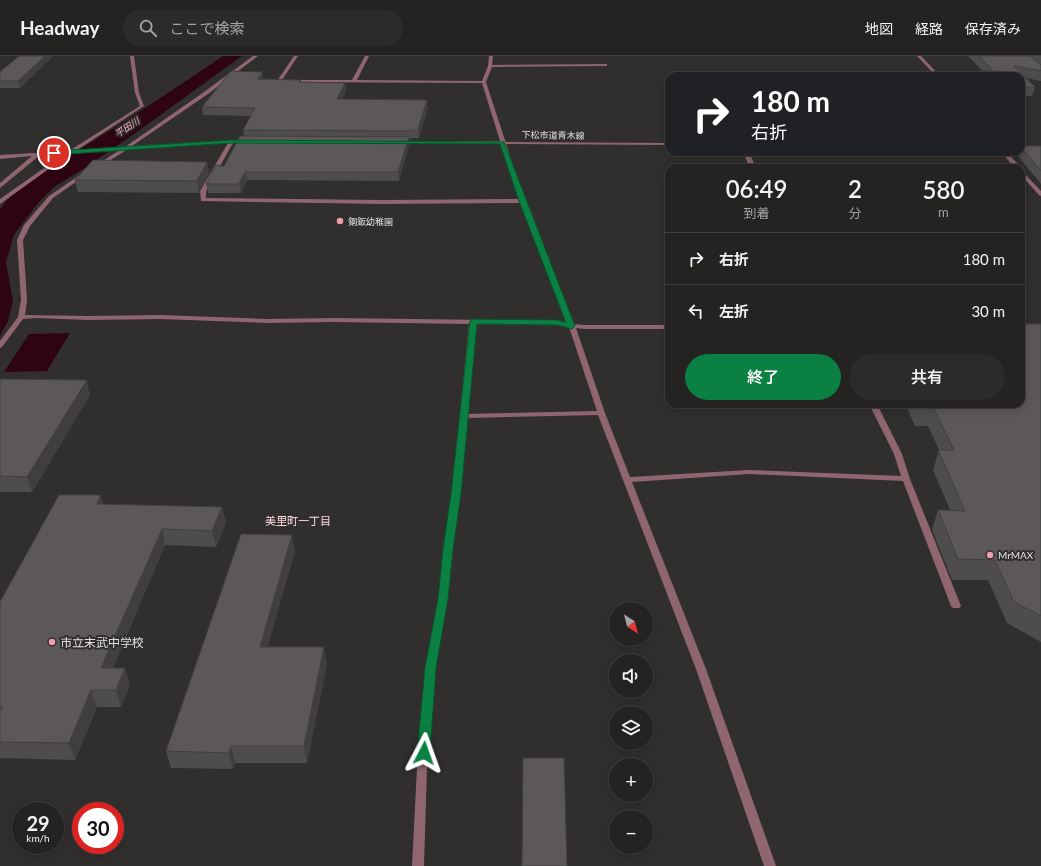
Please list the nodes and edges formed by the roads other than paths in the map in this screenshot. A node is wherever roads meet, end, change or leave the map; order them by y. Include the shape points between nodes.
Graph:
1 (132, 56) edge
2 (256, 56) edge
3 (296, 56) edge
4 (367, 56) edge
5 (491, 56) edge
6 (919, 56) edge
7 (606, 65) dead end
8 (490, 66) junction
9 (934, 72) edge
10 (354, 81) junction
11 (484, 82) junction
12 (232, 141) junction
13 (256, 142) edge
14 (391, 142) edge
15 (502, 143) junction
16 (665, 144) edge
17 (126, 148) junction
18 (73, 152) junction
19 (38, 154) junction
20 (1008, 156) edge
21 (0, 157) edge
22 (1014, 164) edge
23 (1025, 176) edge
24 (0, 186) edge
25 (1041, 194) edge
26 (523, 201) junction
27 (0, 202) edge
28 (21, 317) junction
29 (473, 321) junction
30 (572, 326) junction
31 (665, 327) edge
32 (0, 346) edge
33 (875, 408) edge
34 (601, 413) junction
35 (464, 416) junction
36 (906, 479) junction
37 (627, 480) junction
38 (956, 606) dead end
39 (418, 866) edge
40 (770, 866) edge

1 - 18 street via 137,93 142,106
2 - 17 street
3 - 10 street via 279,81
4 - 10 street
5 - 8 street
6 - 9 street
7 - 8 street
8 - 11 street
10 - 11 street
11 - 15 street
12 - 13 street
12 - 17 street
12 - 26 street via 203,191 203,200
14 - 15 street, 下松市道青木線
15 - 16 street, 下松市道青木線
15 - 26 street
17 - 18 street
17 - 28 street via 61,189 27,225 20,240 24,300
18 - 19 street
18 - 27 street via 21,185
19 - 21 street
19 - 24 street
20 - 22 street
23 - 25 street
26 - 30 street
28 - 29 street
28 - 32 street
29 - 30 street via 558,323
29 - 35 street
30 - 31 street
30 - 34 street
33 - 36 street via 898,454
34 - 35 street
34 - 37 street
35 - 39 street via 443,599 430,668
36 - 37 street via 749,472
36 - 38 street
37 - 40 street via 701,669

